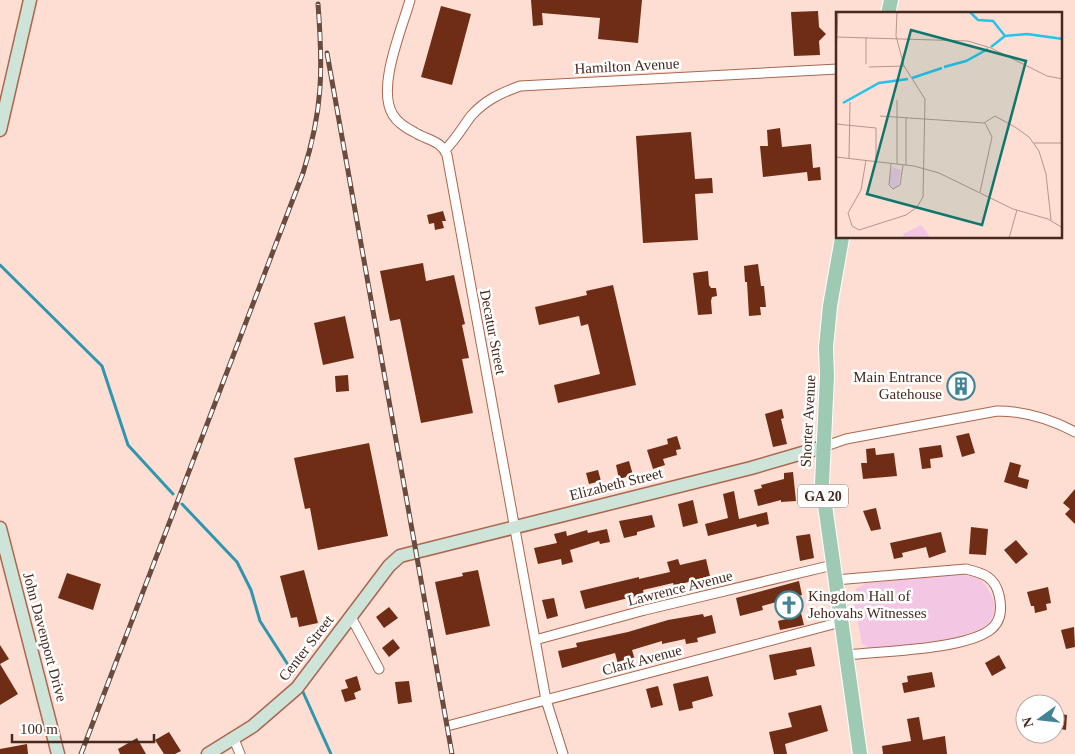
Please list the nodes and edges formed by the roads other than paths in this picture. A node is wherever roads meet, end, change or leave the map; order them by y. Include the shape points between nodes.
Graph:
1 (30, 0) edge
2 (410, 0) edge
3 (836, 69) edge
4 (0, 130) edge
5 (445, 150) junction
6 (842, 239) edge
7 (1075, 432) edge
8 (823, 447) junction
9 (513, 527) junction
10 (0, 528) edge
11 (416, 552) joint
12 (833, 565) junction
13 (835, 580) junction
14 (351, 616) junction
15 (841, 622) junction
16 (535, 640) junction
17 (846, 655) junction
18 (379, 669) dead end
19 (546, 700) junction
20 (451, 725) dead end
21 (234, 740) junction
22 (58, 754) edge
23 (208, 754) edge
24 (240, 754) edge
25 (563, 754) edge
26 (860, 754) edge

1 - 4 street
2 - 5 street via 389,74 387,98 399,123 442,145
3 - 5 street, Hamilton Avenue via 520,86 483,104
5 - 9 street, Decatur Street
6 - 8 main road, Shorter Avenue / GA 20 via 826,347
7 - 8 street via 1031,414 997,411 846,439
8 - 9 street, Elizabeth Street
8 - 12 main road, Shorter Avenue / GA 20 via 822,484
9 - 11 street, Elizabeth Street
9 - 16 street, Decatur Street
10 - 22 street, John Davenport Drive
11 - 14 street, Center Street via 395,559
12 - 13 main road, Shorter Avenue / GA 20
12 - 16 street, Lawrence Avenue
13 - 15 main road, Shorter Avenue / GA 20
13 - 17 street via 966,569 982,572 990,578 1001,602 997,622 980,635 947,644
14 - 18 street
14 - 21 street, Center Street via 297,688
15 - 17 main road, Shorter Avenue / GA 20
15 - 19 street, Clark Avenue
16 - 19 street, Decatur Street
17 - 26 main road, Shorter Avenue / GA 20
19 - 20 street, Clark Avenue
19 - 25 street, Decatur Street
21 - 23 street, Center Street
21 - 24 street

